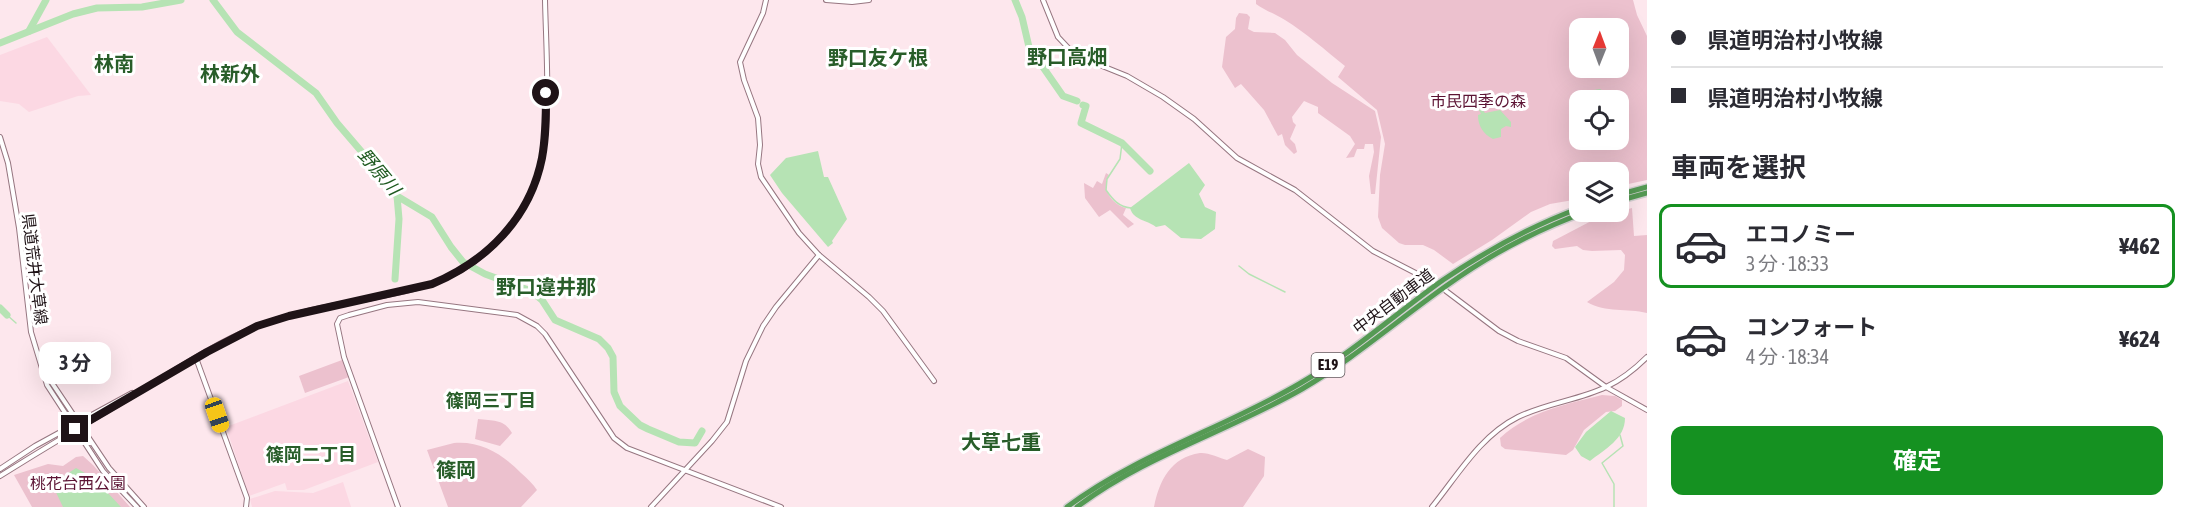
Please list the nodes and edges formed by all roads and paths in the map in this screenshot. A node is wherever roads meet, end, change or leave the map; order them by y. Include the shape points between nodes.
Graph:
1 (545, 0) edge
2 (766, 0) edge
3 (826, 0) edge
4 (869, 0) edge
5 (1043, 0) edge
6 (0, 137) edge
7 (1647, 188) edge
8 (1629, 192) edge
9 (1647, 193) edge
10 (1629, 198) edge
11 (1569, 213) edge
12 (1569, 219) edge
13 (819, 255) junction
14 (1433, 282) dead end
15 (1446, 291) dead end
16 (1647, 357) edge
17 (196, 358) junction
18 (42, 368) junction
19 (934, 381) dead end
20 (1606, 387) junction
21 (1647, 410) edge
22 (78, 424) junction
23 (73, 427) junction
24 (0, 469) edge
25 (685, 469) junction
26 (0, 476) edge
27 (136, 507) edge
28 (144, 507) edge
29 (246, 507) edge
30 (398, 507) edge
31 (651, 507) edge
32 (782, 507) edge
33 (1067, 507) edge
34 (1077, 507) edge
35 (1432, 507) edge

1 - 17 street via 545,130 538,173 511,226 492,247 449,277 415,289 273,321
2 - 13 street via 740,62 758,118 759,170 781,209
3 - 4 street
5 - 14 street via 1058,37 1075,56 1127,76 1164,97 1194,118 1237,158 1295,190 1373,251
6 - 18 street, 県道荒井大草線 via 19,228 31,332
7 - 8 highway
9 - 10 highway
11 - 33 highway, 中央自動車道 / E19 via 1475,259 1301,383 1123,471
12 - 34 highway, 中央自動車道 / E19 via 1489,258 1303,388 1125,476
13 - 19 street via 883,311
13 - 25 street via 763,326 746,361 727,422
15 - 20 street via 1499,331 1566,358
16 - 20 street
17 - 22 street
17 - 29 street via 247,498
18 - 22 street, 県道荒井大草線
18 - 23 street, 県道荒井大草線 via 52,394
20 - 21 street
20 - 35 street via 1538,408 1500,428 1469,459
22 - 23 street
22 - 28 street, 県道荒井大草線 via 109,468
23 - 24 street
23 - 26 street
23 - 27 street, 県道荒井大草線 via 103,471
25 - 30 street via 627,448 614,438 545,334 526,319 403,303 349,315 337,324 344,357
25 - 31 street
25 - 32 street

